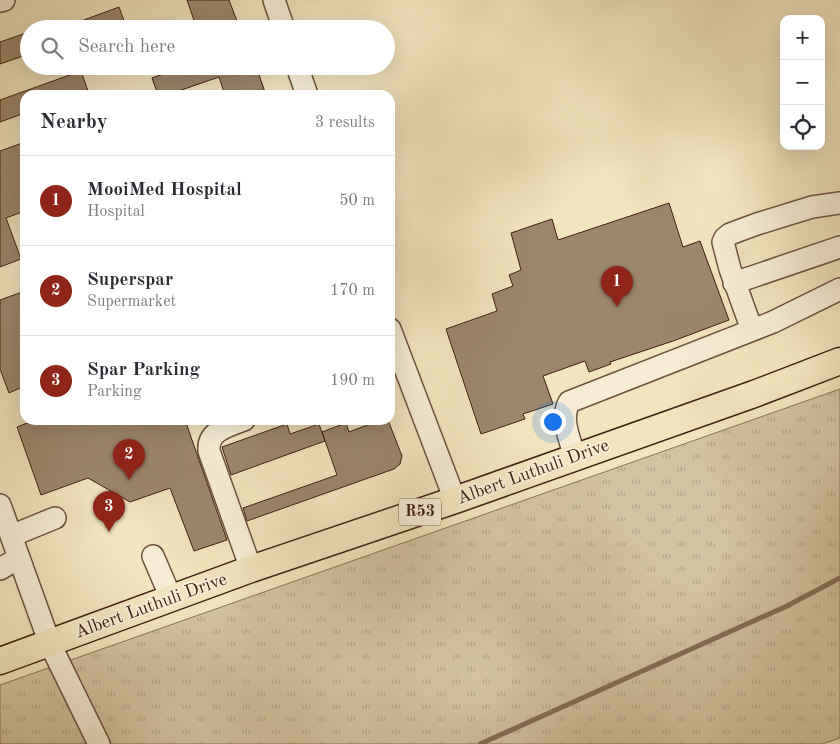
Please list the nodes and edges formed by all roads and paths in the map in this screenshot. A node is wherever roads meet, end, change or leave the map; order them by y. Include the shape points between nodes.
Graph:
1 (4, 0) edge
2 (274, 0) edge
3 (0, 2) edge
4 (281, 20) edge
5 (300, 75) edge
6 (305, 90) edge
7 (840, 203) edge
8 (840, 247) edge
9 (734, 282) junction
10 (840, 289) edge
11 (752, 330) junction
12 (840, 361) edge
13 (396, 363) edge
14 (840, 378) edge
15 (754, 394) junction
16 (232, 425) edge
17 (575, 457) junction
18 (454, 500) junction
19 (0, 505) edge
20 (55, 518) dead end
21 (11, 536) junction
22 (153, 556) dead end
23 (19, 558) junction
24 (0, 569) edge
25 (252, 569) junction
26 (171, 598) junction
27 (50, 644) junction
28 (0, 661) edge
29 (99, 744) edge

1 - 3 street
2 - 4 street
5 - 6 street
7 - 9 street via 812,207 725,238 722,242
8 - 9 street
9 - 11 street
10 - 11 street
11 - 17 street via 569,402 565,421
12 - 15 main road, Albert Luthuli Drive / R53
13 - 18 street
14 - 15 main road
15 - 17 main road, Albert Luthuli Drive / R53
16 - 25 street via 214,435 208,445
17 - 18 main road, Albert Luthuli Drive / R53
18 - 25 main road, Albert Luthuli Drive / R53
19 - 21 street
20 - 21 street
21 - 23 street
22 - 26 street
23 - 24 street
23 - 27 street
25 - 26 main road, Albert Luthuli Drive / R53
26 - 27 main road, Albert Luthuli Drive / R53
27 - 28 main road, Albert Luthuli Drive / R53
27 - 29 street

